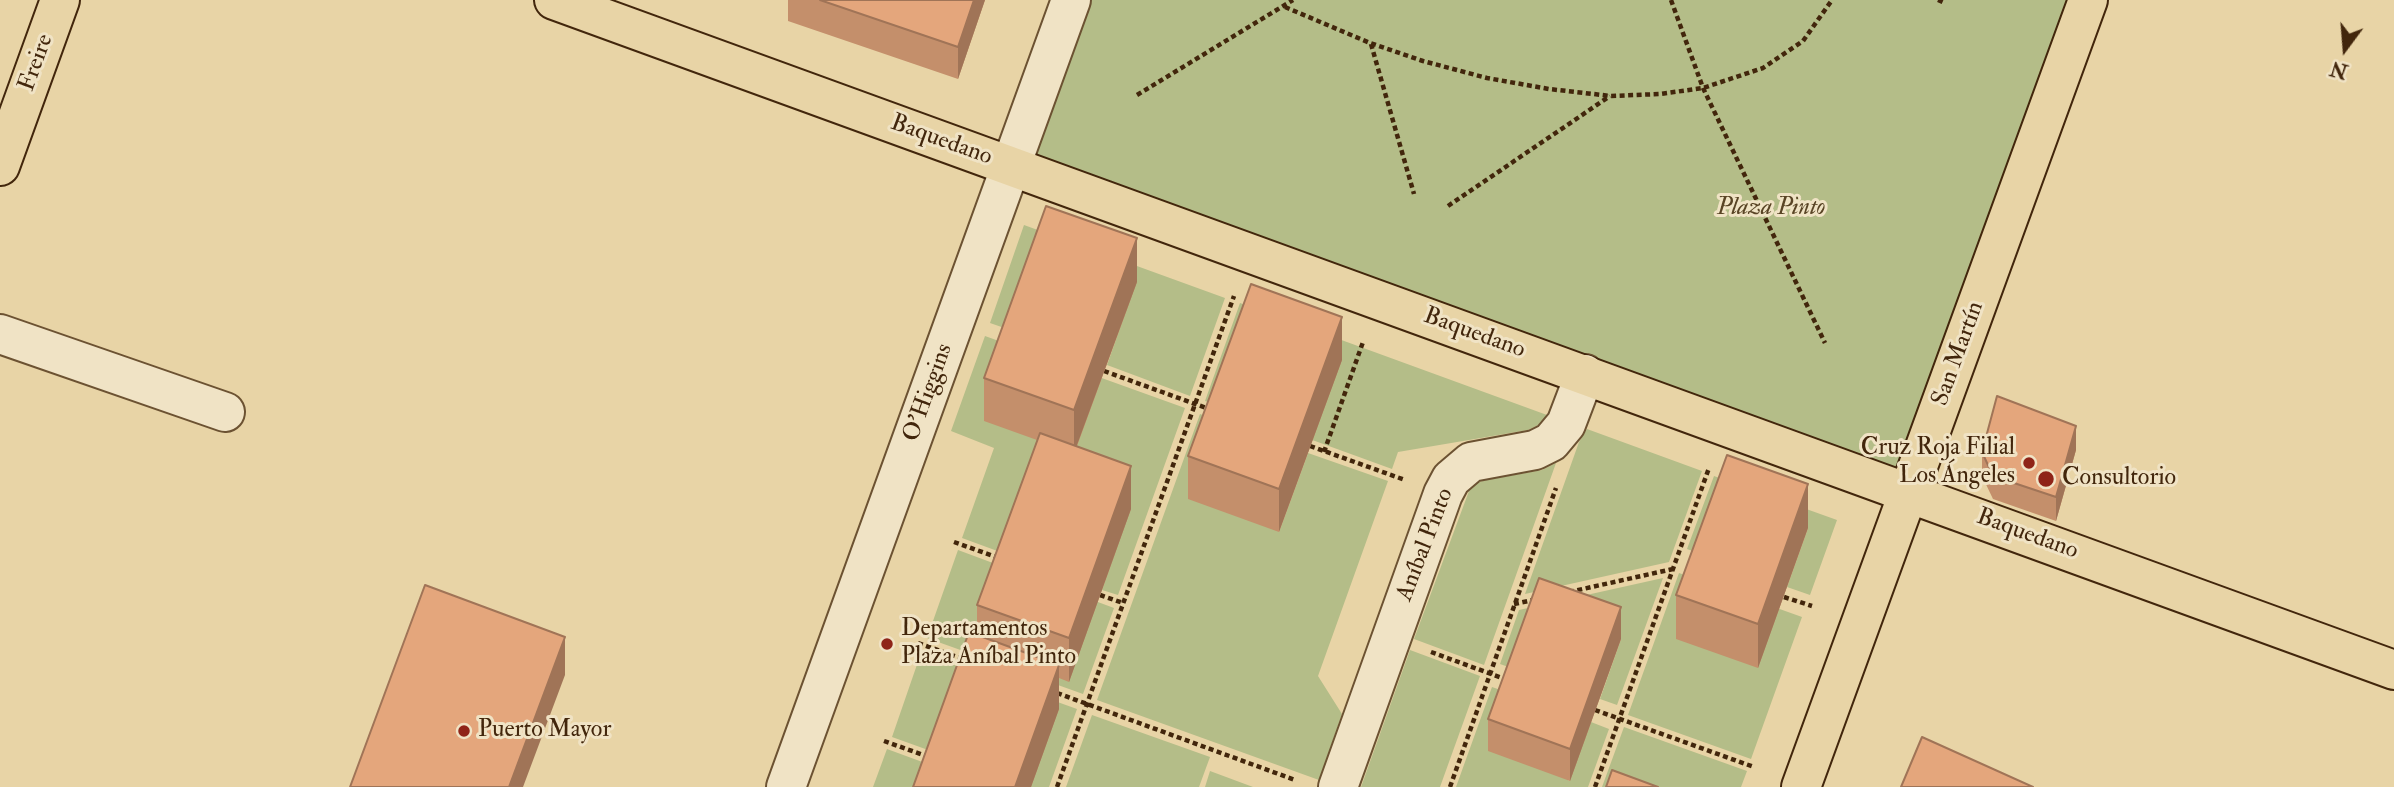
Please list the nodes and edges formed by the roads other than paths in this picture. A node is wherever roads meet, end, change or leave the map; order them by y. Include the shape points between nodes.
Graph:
1 (60, 0) edge
2 (554, 0) edge
3 (1071, 0) edge
4 (2088, 0) edge
5 (0, 166) edge
6 (1011, 166) junction
7 (0, 334) edge
8 (1585, 374) junction
9 (225, 412) dead end
10 (1908, 492) junction
11 (2394, 670) edge
12 (1321, 785) edge
13 (786, 787) edge
14 (1801, 787) edge

1 - 5 main road, Freire
2 - 6 main road, Baquedano
3 - 6 street, O'Higgins
4 - 10 main road, San Martín
6 - 8 main road, Baquedano
6 - 13 street, O'Higgins
7 - 9 street
8 - 10 main road, Baquedano
8 - 12 street, Aníbal Pinto via 1557,437 1535,450 1471,462 1451,479 1392,638
10 - 11 main road, Baquedano
10 - 14 main road, San Martín

